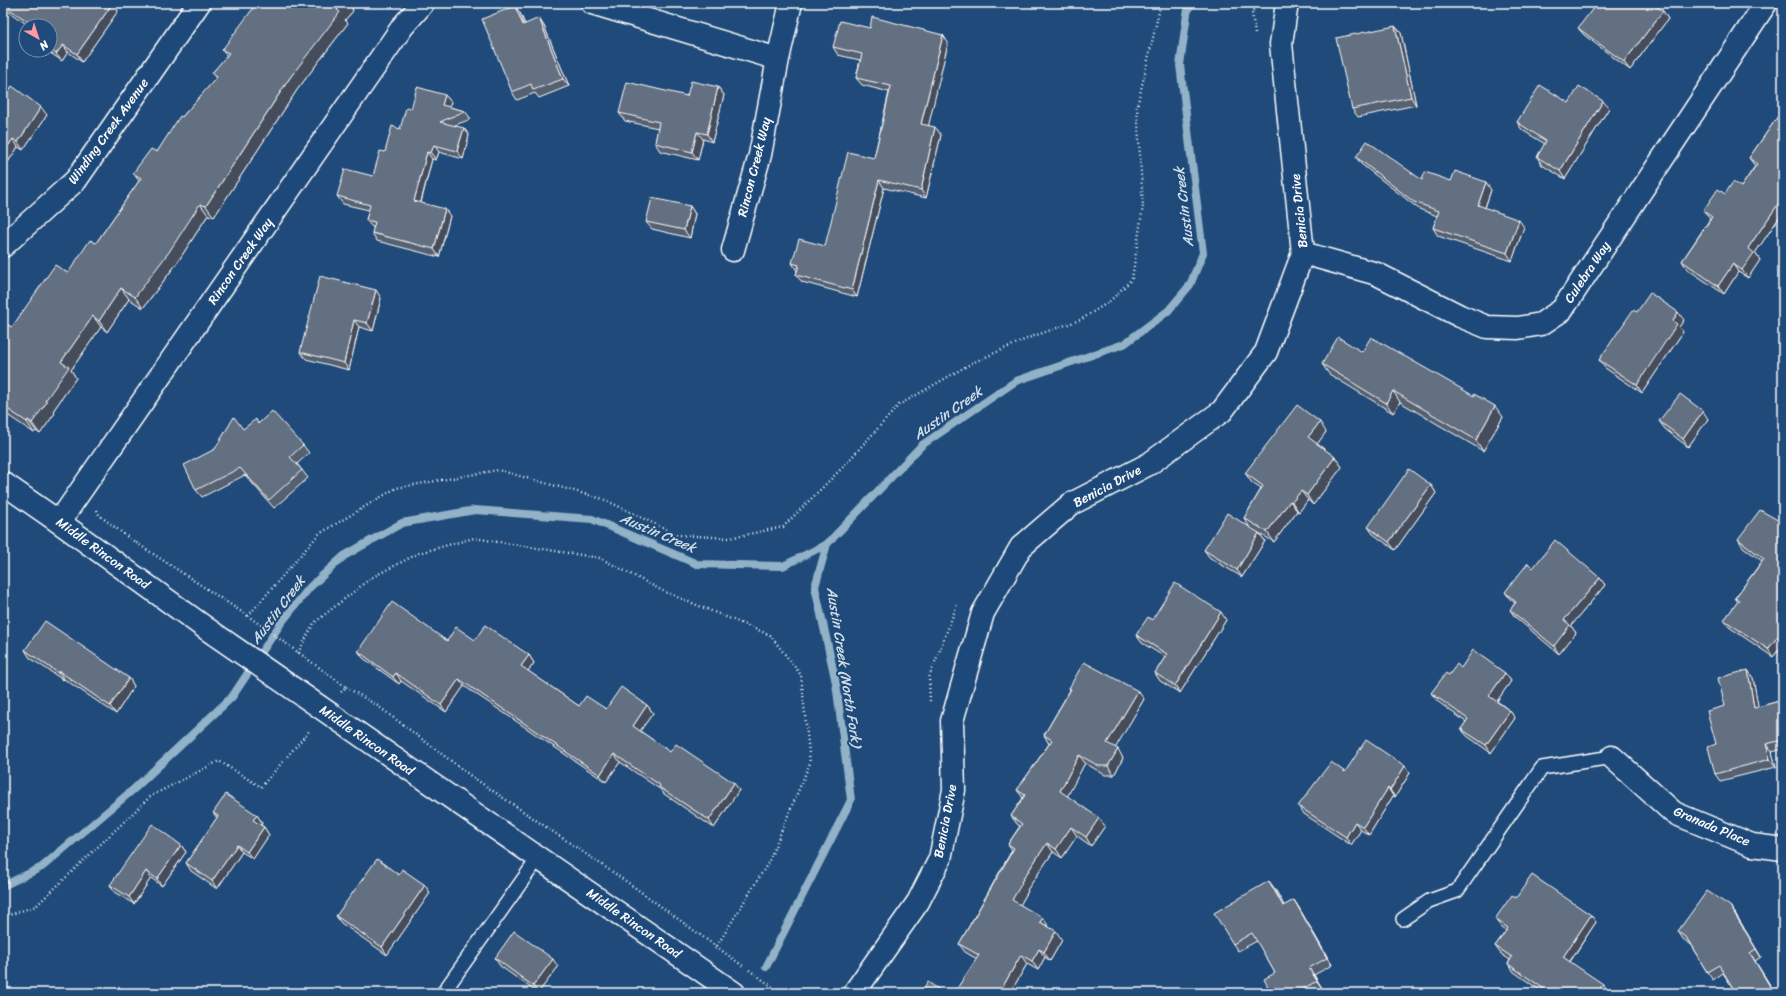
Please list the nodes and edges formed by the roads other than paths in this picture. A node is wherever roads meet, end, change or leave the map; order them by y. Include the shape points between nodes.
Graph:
1 (199, 3) edge
2 (423, 3) edge
3 (592, 3) edge
4 (791, 3) edge
5 (1287, 3) edge
6 (1766, 3) edge
7 (778, 59) junction
8 (3, 246) edge
9 (733, 250) dead end
10 (1304, 253) junction
11 (3, 483) edge
12 (59, 522) junction
13 (1612, 757) joint
14 (1783, 849) edge
15 (539, 857) junction
16 (1403, 919) dead end
17 (443, 993) edge
18 (734, 993) edge
19 (854, 993) edge

1 - 8 street, Winding Creek Avenue via 76,180
2 - 12 street, Rincon Creek Way via 403,26
3 - 7 street
4 - 7 street, Rincon Creek Way
5 - 10 street, Benicia Drive via 1281,44
6 - 10 street, Culebra Way via 1562,310 1541,324 1518,328 1487,327 1377,274
7 - 9 street, Rincon Creek Way via 760,155
10 - 19 street, Benicia Drive via 1266,352 1222,411 1149,464 1071,504 1021,547 983,614 952,721 954,790 940,859 918,902
11 - 12 street, Middle Rincon Road
12 - 15 street, Middle Rincon Road via 325,712
13 - 14 street, Granada Place via 1674,813 1752,844
13 - 16 lane via 1542,768 1457,891 1429,901
15 - 17 lane
15 - 18 street, Middle Rincon Road

